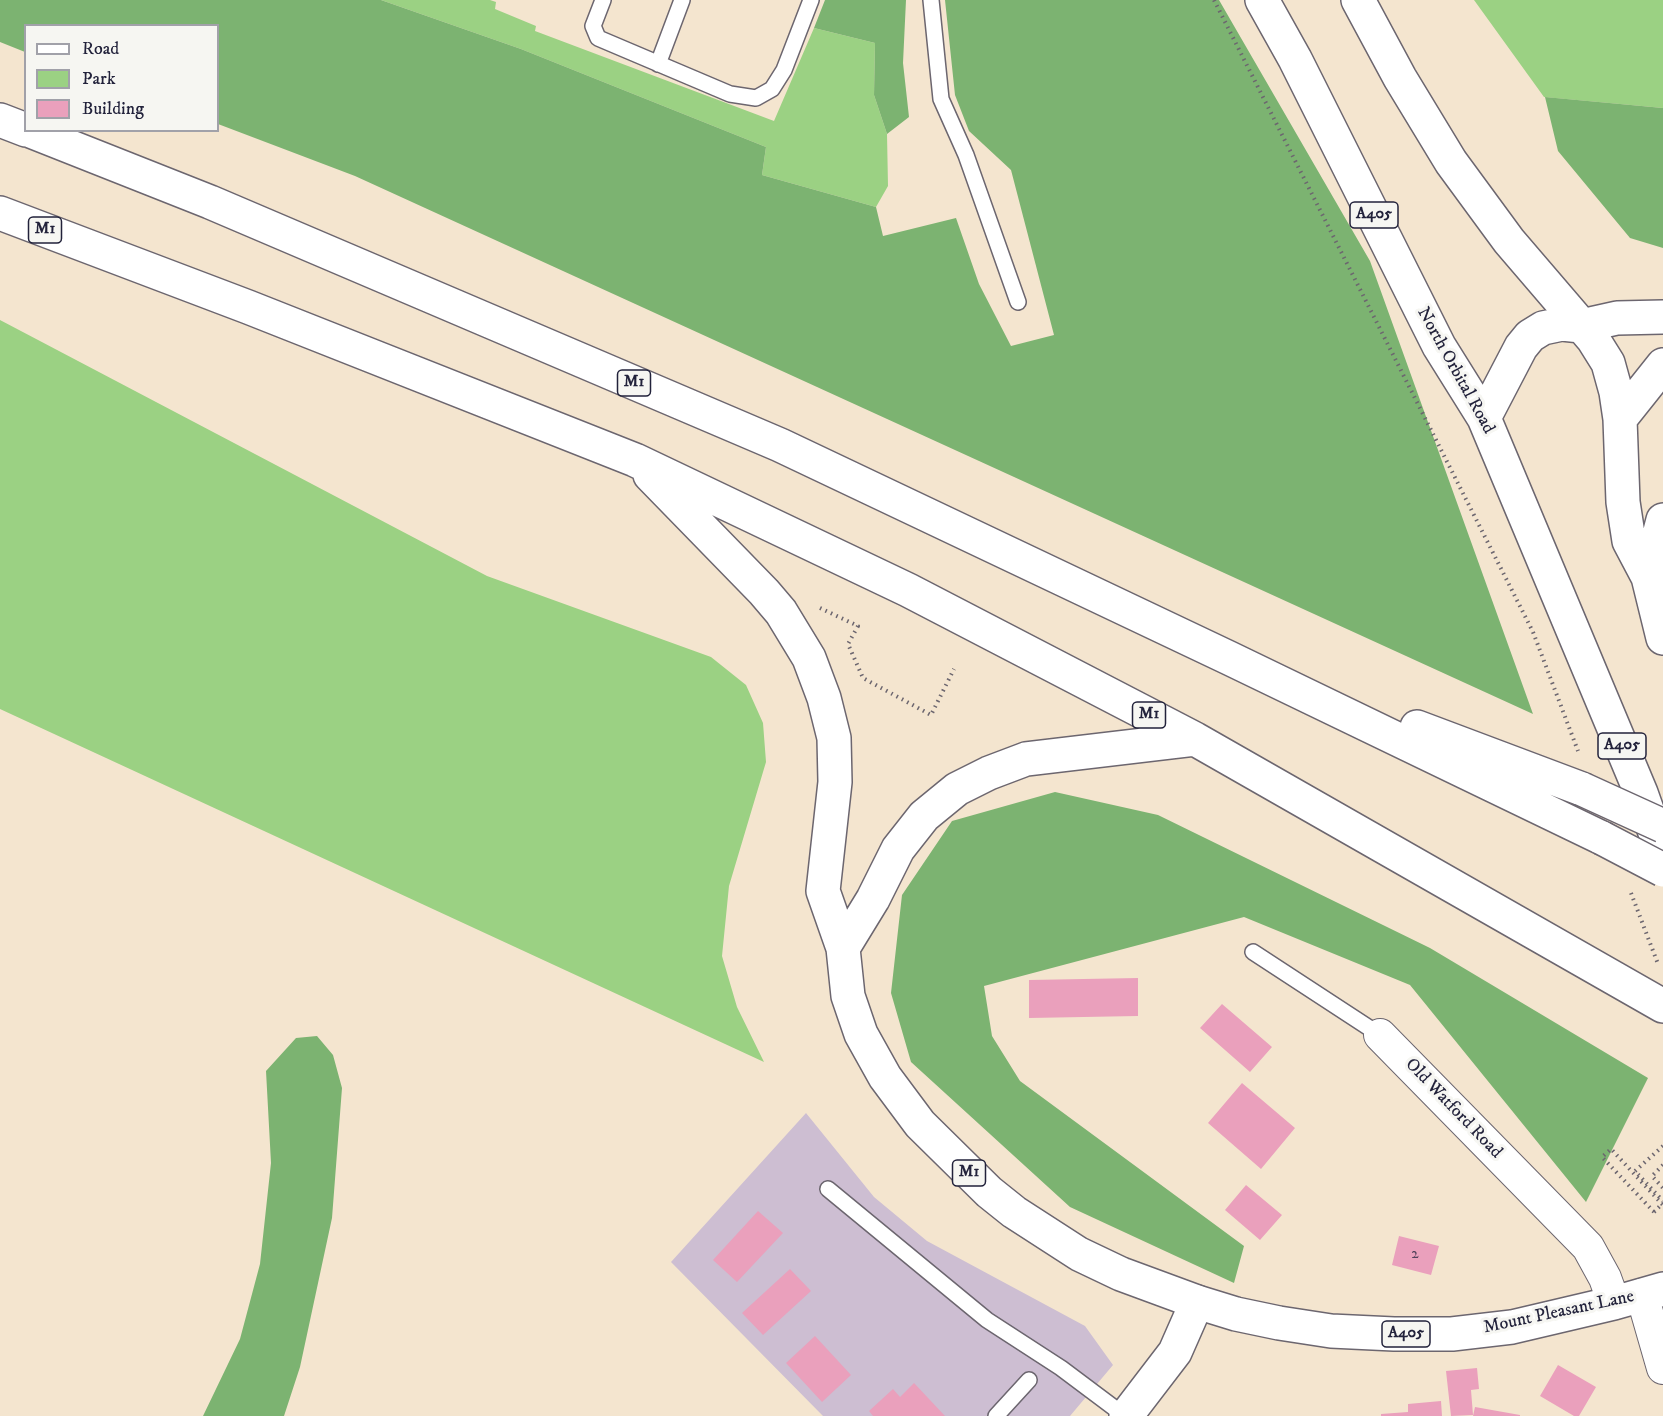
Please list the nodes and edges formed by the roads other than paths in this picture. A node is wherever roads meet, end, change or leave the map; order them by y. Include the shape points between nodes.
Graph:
1 (603, 0) edge
2 (682, 0) edge
3 (811, 0) edge
4 (931, 0) edge
5 (1262, 0) edge
6 (1358, 0) edge
7 (658, 63) junction
8 (0, 120) edge
9 (24, 129) edge
10 (32, 132) edge
11 (0, 213) edge
12 (1018, 302) dead end
13 (1663, 317) edge
14 (1581, 326) junction
15 (1663, 365) edge
16 (1484, 418) junction
17 (1620, 419) junction
18 (634, 460) junction
19 (1663, 520) edge
20 (1648, 577) junction
21 (1663, 638) edge
22 (1230, 657) junction
23 (1195, 740) junction
24 (1663, 826) edge
25 (1663, 855) edge
26 (1663, 870) edge
27 (843, 948) junction
28 (1253, 952) dead end
29 (1657, 991) edge
30 (1380, 1035) joint
31 (828, 1189) dead end
32 (1640, 1295) edge
33 (1197, 1302) junction
34 (1663, 1368) edge
35 (1029, 1380) dead end
36 (996, 1416) edge
37 (1125, 1416) edge

1 - 7 lane via 593,26 598,38
2 - 7 lane
3 - 7 lane via 784,70 772,89 756,98 730,94
4 - 12 lane via 941,99 966,155
5 - 16 main road, North Orbital Road / A405 via 1439,346
6 - 14 main road via 1450,162 1509,241
8 - 9 main road, M1
10 - 22 main road, M1 via 210,202 780,445
11 - 18 main road, M1
13 - 14 main road via 1617,318
14 - 16 main road via 1562,324 1530,336
14 - 17 main road via 1608,363
15 - 17 main road
16 - 25 main road, North Orbital Road / A405 via 1641,793
17 - 20 main road via 1623,502 1629,541
18 - 23 main road, M1 via 908,590
18 - 27 main road, M1 via 781,612 809,658 834,738 835,782 823,891
19 - 20 main road
20 - 21 main road
22 - 24 main road, M1, bridge via 1582,789
22 - 26 main road, M1, bridge
23 - 27 main road, M1 via 1026,759 957,789 924,816 898,849
23 - 29 main road, M1
27 - 33 main road, M1 via 848,996 861,1034 885,1077 920,1124 957,1161 1014,1212 1079,1254
28 - 30 lane, Old Watford Road
30 - 32 street, Old Watford Road via 1588,1247 1605,1278
31 - 37 lane via 987,1320
32 - 33 main road, Mount Pleasant Lane / A405 via 1512,1327 1452,1334 1331,1330 1279,1323
32 - 34 street, Old Watford Road
33 - 37 main road via 1175,1352
35 - 36 lane

